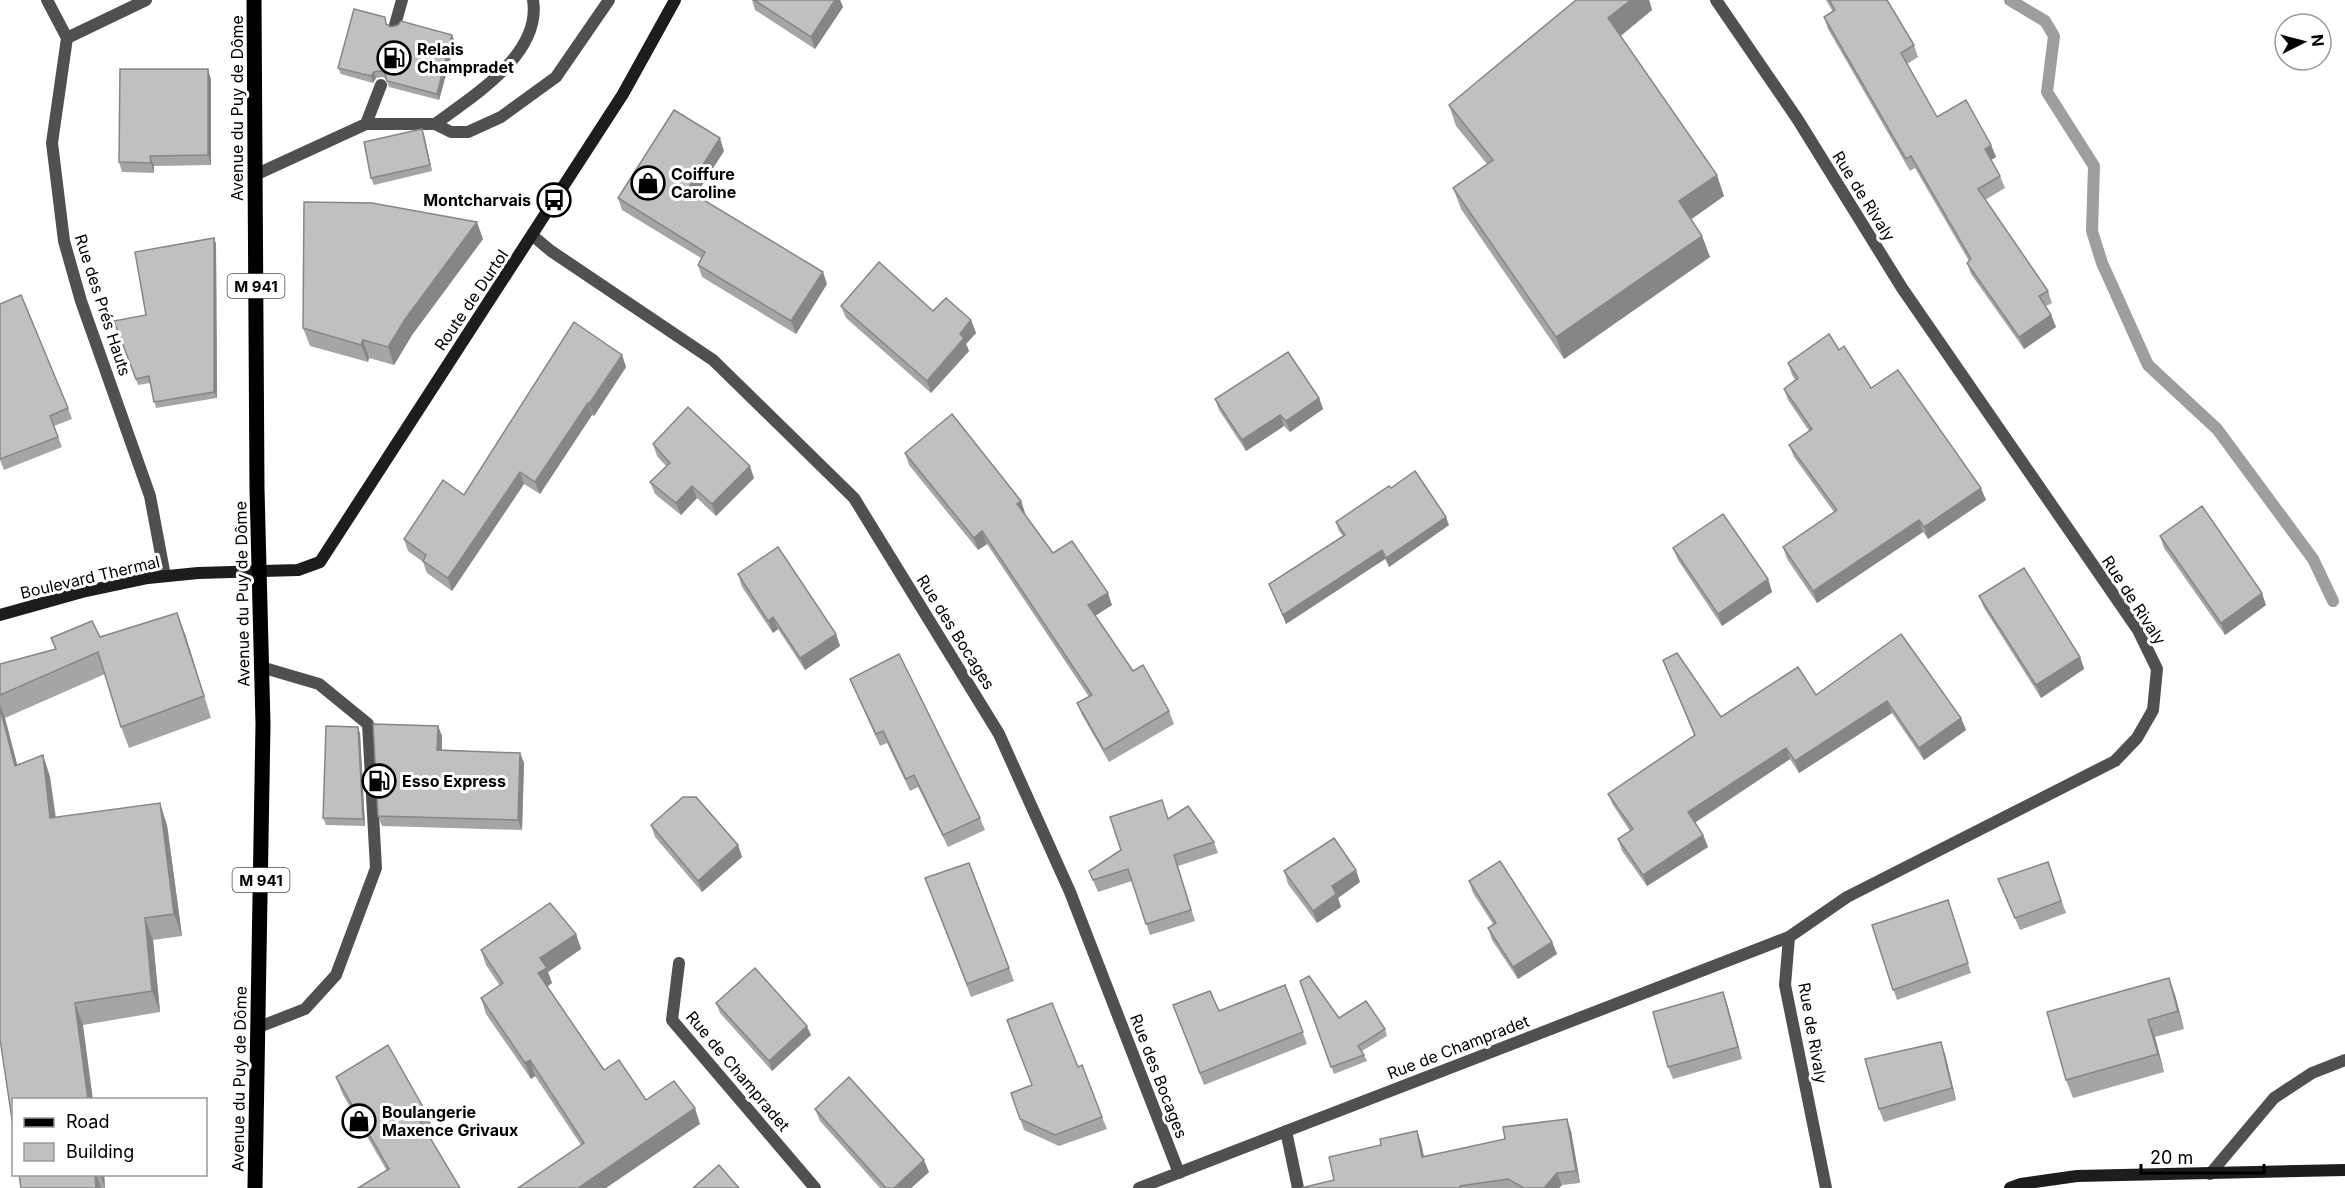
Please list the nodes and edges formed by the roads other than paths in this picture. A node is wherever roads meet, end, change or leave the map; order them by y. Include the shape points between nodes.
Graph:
1 (47, 0) edge
2 (146, 0) edge
3 (254, 0) edge
4 (402, 0) edge
5 (533, 0) edge
6 (609, 0) edge
7 (675, 0) edge
8 (1716, 0) edge
9 (395, 25) edge
10 (67, 38) junction
11 (381, 85) dead end
12 (366, 124) junction
13 (435, 124) junction
14 (255, 175) junction
15 (533, 236) junction
16 (259, 572) junction
17 (165, 576) junction
18 (0, 615) edge
19 (261, 667) junction
20 (1789, 937) junction
21 (679, 963) dead end
22 (259, 1026) junction
23 (2345, 1060) edge
24 (1286, 1131) junction
25 (2345, 1170) edge
26 (1179, 1173) junction
27 (2210, 1174) junction
28 (255, 1188) edge
29 (815, 1188) edge
30 (1139, 1188) edge
31 (1298, 1188) edge
32 (1826, 1188) edge
33 (2010, 1188) edge

1 - 10 street
2 - 10 street
3 - 14 main road, Avenue du Puy de Dôme / M 941
4 - 9 street
5 - 13 street via 535,12 529,38 518,55
6 - 13 street via 556,76 501,117 468,132 451,132
7 - 15 main road, Route de Durtol via 623,94
8 - 20 street, Rue de Rivaly via 1798,120 1902,288 2138,630 2157,669 2153,710 2137,738 2115,761 1847,897
10 - 17 street, Rue des Prés Hauts via 52,143 64,241 81,301 150,496
11 - 12 street
12 - 13 street
12 - 14 street
14 - 16 main road, Avenue du Puy de Dôme / M 941
15 - 16 main road, Route de Durtol via 320,562 298,570
15 - 26 street, Rue des Bocages via 713,360 854,498 999,734 1070,892
16 - 17 main road, Boulevard Thermal
16 - 19 main road, Avenue du Puy de Dôme / M 941
17 - 18 main road, Boulevard Thermal via 82,592
19 - 22 main road, Avenue du Puy de Dôme / M 941
19 - 22 street via 318,684 368,724 376,868 336,975 305,1009
20 - 24 street, Rue de Champradet
20 - 32 street, Rue de Rivaly via 1785,986
21 - 29 street, Rue de Champradet via 672,1020
22 - 28 main road, Avenue du Puy de Dôme / M 941
23 - 27 street via 2312,1073 2274,1098
24 - 26 street, Rue de Champradet
24 - 31 street
25 - 27 main road
26 - 30 street, Rue de Champradet
27 - 33 main road via 2077,1176

